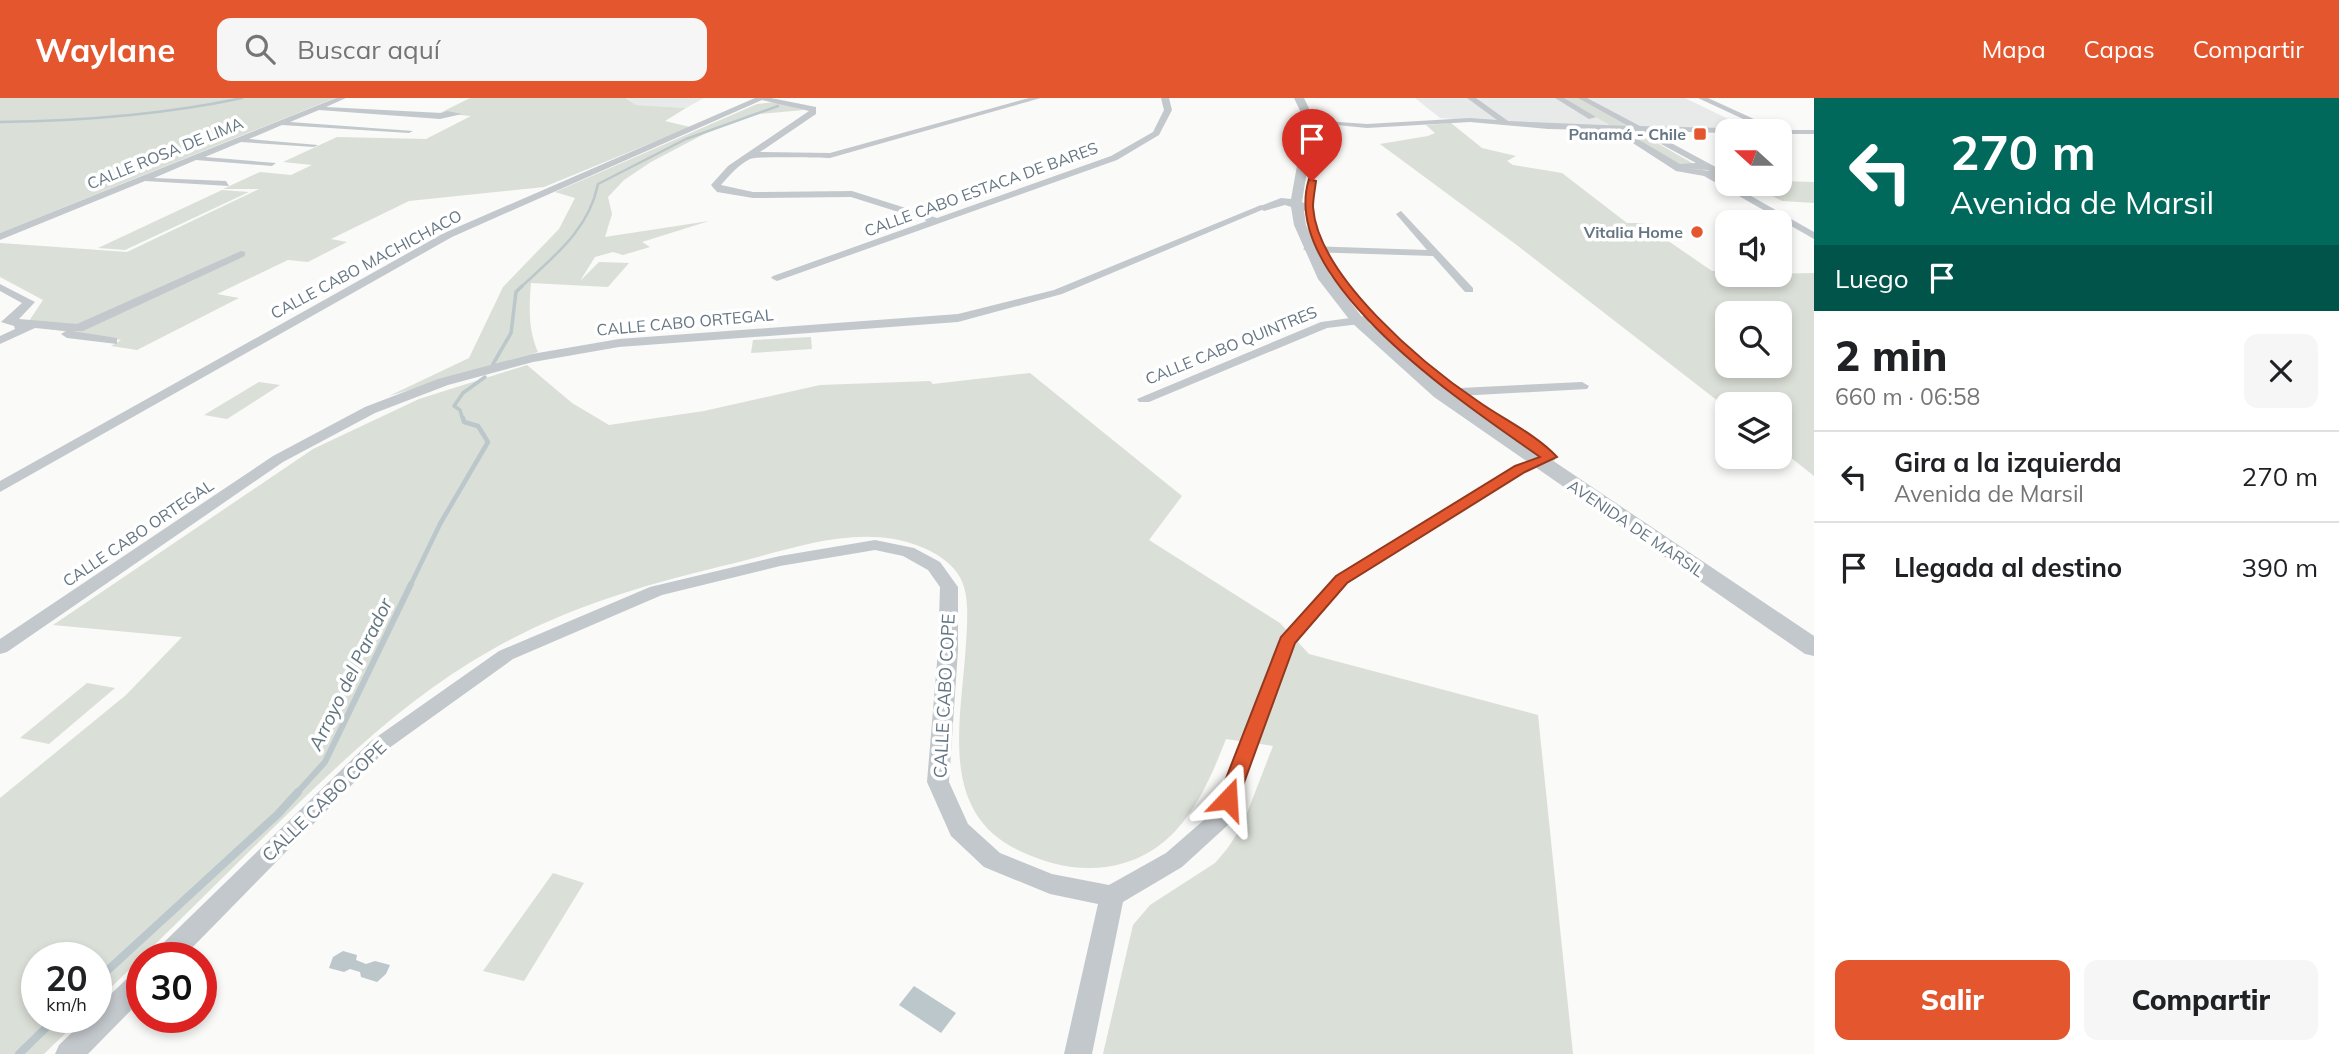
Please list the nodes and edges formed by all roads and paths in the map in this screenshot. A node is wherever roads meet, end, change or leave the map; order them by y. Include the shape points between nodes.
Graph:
1 (342, 98) edge
2 (761, 98) edge
3 (1037, 98) edge
4 (1165, 98) edge
5 (1299, 98) edge
6 (1308, 98) edge
7 (1471, 98) edge
8 (1559, 98) edge
9 (1582, 98) edge
10 (1702, 98) edge
11 (315, 109) junction
12 (1465, 109) dead end
13 (1483, 110) junction
14 (1450, 114) dead end
15 (441, 115) dead end
16 (1619, 118) junction
17 (1595, 119) junction
18 (1750, 119) edge
19 (1315, 123) junction
20 (278, 124) junction
21 (1508, 124) junction
22 (1604, 124) junction
23 (1628, 124) junction
24 (1613, 129) junction
25 (1638, 129) junction
26 (1715, 130) edge
27 (409, 131) dead end
28 (1792, 131) edge
29 (1814, 132) edge
30 (237, 141) junction
31 (314, 145) dead end
32 (752, 154) junction
33 (192, 159) junction
34 (272, 163) dead end
35 (1708, 171) junction
36 (142, 180) junction
37 (226, 184) dead end
38 (1302, 202) junction
39 (1270, 205) junction
40 (1401, 214) dead end
41 (937, 221) junction
42 (1814, 236) edge
43 (0, 237) edge
44 (1315, 249) junction
45 (1434, 253) junction
46 (241, 254) dead end
47 (777, 278) dead end
48 (0, 287) edge
49 (1469, 290) dead end
50 (1365, 319) junction
51 (7, 322) junction
52 (29, 328) junction
53 (0, 341) edge
54 (113, 341) dead end
55 (1582, 386) dead end
56 (1448, 393) junction
57 (1144, 399) dead end
58 (1544, 460) junction
59 (0, 486) edge
60 (1814, 631) edge
61 (0, 648) edge
62 (1814, 648) edge
63 (1112, 896) junction
64 (181, 942) edge
65 (126, 997) edge
66 (69, 1054) edge
67 (1078, 1054) edge

1 - 11 street, CALLE ROSA DE LIMA
2 - 32 street via 802,104 813,112
2 - 59 street, CALLE CABO MACHICHACO via 448,235
3 - 32 street via 830,155
4 - 41 street, CALLE CABO ESTACA DE BARES via 1168,110 1156,134 1137,147
5 - 19 street
6 - 19 street
7 - 13 street
8 - 17 street
9 - 16 street
10 - 18 street
11 - 15 street
11 - 20 street, CALLE ROSA DE LIMA
12 - 13 street
13 - 14 street via 1484,115
13 - 21 street
16 - 17 street
16 - 23 street
17 - 22 street
19 - 21 street via 1386,126 1470,120
19 - 38 street, AVENIDA DE MARSIL
20 - 27 street
20 - 30 street, CALLE ROSA DE LIMA
21 - 24 street
22 - 23 street
22 - 24 street
23 - 25 street
24 - 25 street
24 - 35 street via 1679,167
25 - 26 street
25 - 35 street
28 - 29 street
30 - 31 street
30 - 33 street, CALLE ROSA DE LIMA
32 - 41 street via 731,168 716,185 720,190 753,195 852,194
33 - 34 street
33 - 36 street, CALLE ROSA DE LIMA
35 - 42 street
36 - 37 street
36 - 43 street, CALLE ROSA DE LIMA
38 - 39 street
38 - 39 street
38 - 44 street, AVENIDA DE MARSIL
39 - 61 street, CALLE CABO ORTEGAL via 1058,292 958,318 618,343 532,358 443,382 370,410 278,459
40 - 45 street
41 - 47 street, CALLE CABO ESTACA DE BARES
44 - 45 street
44 - 50 street, AVENIDA DE MARSIL via 1324,276
45 - 49 street
46 - 51 street via 79,328
48 - 51 street via 29,302
50 - 56 street, AVENIDA DE MARSIL
50 - 57 street, CALLE CABO QUINTRES via 1325,325
51 - 52 street
52 - 53 street
52 - 54 street
55 - 56 street
56 - 58 street, AVENIDA DE MARSIL
58 - 60 street, AVENIDA DE MARSIL
58 - 62 street, AVENIDA DE MARSIL
58 - 63 street via 1520,469 1342,579 1287,641 1221,818 1174,860
63 - 64 street, CALLE CABO COPE via 1050,884 992,860 959,830 938,782 949,587 934,566 908,552 875,545 656,590 506,654 378,746
63 - 67 street
65 - 66 street

